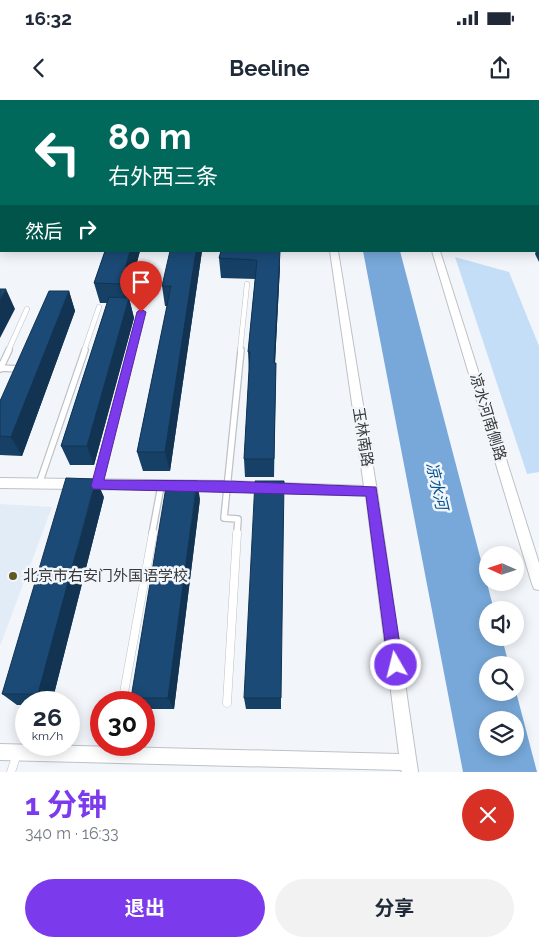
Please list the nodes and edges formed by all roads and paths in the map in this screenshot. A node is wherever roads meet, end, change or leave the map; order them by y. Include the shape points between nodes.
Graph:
1 (334, 252) edge
2 (436, 252) edge
3 (247, 284) dead end
4 (99, 307) dead end
5 (27, 309) dead end
6 (141, 312) dead end
7 (0, 368) edge
8 (20, 368) edge
9 (0, 483) edge
10 (39, 484) junction
11 (97, 486) junction
12 (161, 486) junction
13 (227, 486) junction
14 (371, 491) junction
15 (539, 584) edge
16 (124, 691) edge
17 (227, 703) dead end
18 (0, 752) edge
19 (15, 752) edge
20 (80, 754) edge
21 (16, 756) edge
22 (410, 767) edge
23 (11, 772) edge

1 - 14 street, 玉林南路
2 - 15 street, 凉水河南侧路
3 - 13 lane
4 - 10 lane
5 - 7 lane
6 - 11 lane
7 - 8 lane
9 - 10 street
10 - 11 street
11 - 12 street
12 - 13 street
12 - 16 lane
13 - 14 street
13 - 17 lane via 224,518 238,519
14 - 22 street, 玉林南路
18 - 19 street
20 - 22 street
21 - 23 lane

